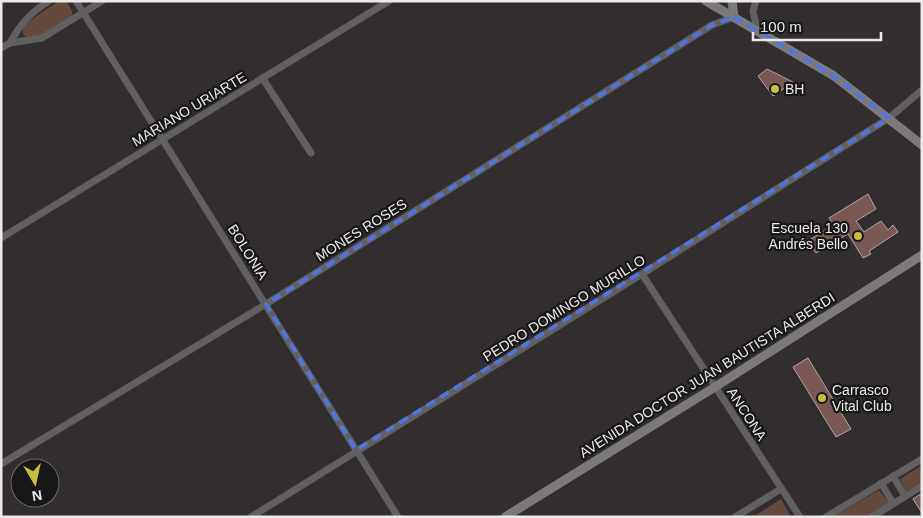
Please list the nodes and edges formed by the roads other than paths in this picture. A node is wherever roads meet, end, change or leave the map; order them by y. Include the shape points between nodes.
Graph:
1 (49, 1) edge
2 (76, 1) edge
3 (102, 1) edge
4 (389, 1) edge
5 (732, 1) edge
6 (756, 1) edge
7 (709, 2) edge
8 (84, 13) junction
9 (734, 17) junction
10 (757, 30) junction
11 (10, 42) junction
12 (1, 48) edge
13 (263, 79) junction
14 (922, 90) edge
15 (889, 118) junction
16 (161, 140) junction
17 (922, 145) edge
18 (311, 153) dead end
19 (1, 238) edge
20 (922, 255) edge
21 (642, 274) junction
22 (266, 304) junction
23 (715, 387) junction
24 (356, 450) junction
25 (922, 459) edge
26 (1, 464) edge
27 (893, 476) junction
28 (881, 483) junction
29 (922, 486) edge
30 (780, 489) junction
31 (905, 496) junction
32 (893, 503) junction
33 (251, 517) edge
34 (398, 517) edge
35 (505, 517) edge
36 (735, 517) edge
37 (800, 517) edge
38 (826, 517) edge
39 (872, 517) edge

1 - 11 street via 19,25
2 - 8 street, BOLONIA
3 - 8 street
4 - 13 street, MARIANO URIARTE
5 - 9 street
6 - 10 street via 753,11
7 - 9 street
8 - 11 street via 42,38
8 - 16 street, BOLONIA
9 - 10 street
9 - 22 street, MONES ROSES via 712,25
10 - 15 street via 834,76
11 - 12 street
13 - 16 street, MARIANO URIARTE
13 - 18 street
14 - 15 street, PEDRO DOMINGO MURILLO
15 - 17 street
15 - 21 street, PEDRO DOMINGO MURILLO
16 - 19 street, MARIANO URIARTE
16 - 22 street, BOLONIA
20 - 23 street, AVENIDA DOCTOR JUAN BAUTISTA ALBERDI
21 - 23 street, ANCONA
21 - 24 street, PEDRO DOMINGO MURILLO
22 - 24 street, BOLONIA
22 - 26 street, MONES ROSES
23 - 30 street, ANCONA
23 - 35 street, AVENIDA DOCTOR JUAN BAUTISTA ALBERDI
24 - 33 street, PEDRO DOMINGO MURILLO
24 - 34 street, BOLONIA
25 - 27 street
27 - 28 street
27 - 31 street
28 - 32 street
28 - 38 street
29 - 31 street
30 - 36 street
30 - 37 street, ANCONA
31 - 32 street
32 - 39 street

